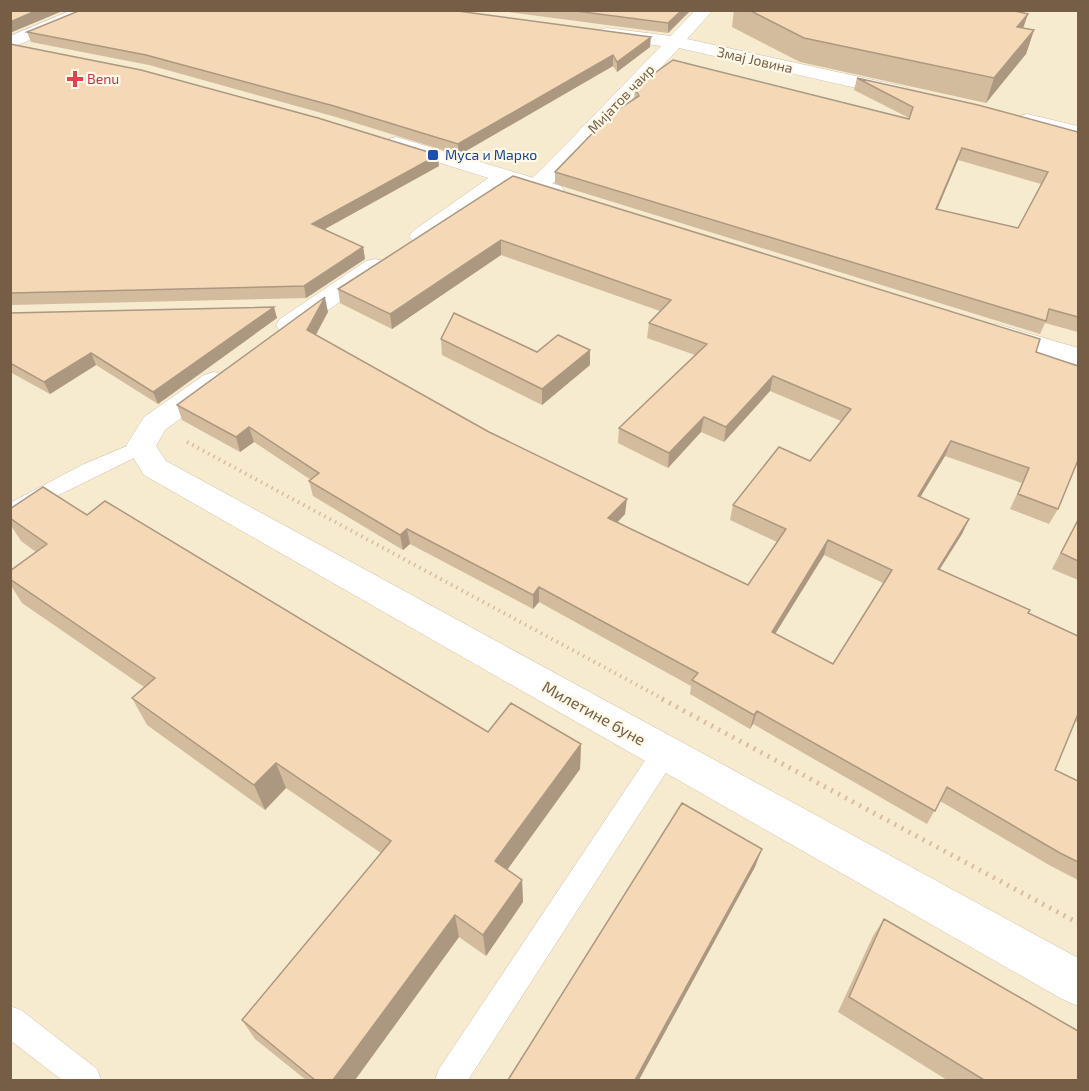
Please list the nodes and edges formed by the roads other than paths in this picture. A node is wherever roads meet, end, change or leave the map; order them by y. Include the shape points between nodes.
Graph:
1 (88, 10) edge
2 (705, 10) edge
3 (592, 31) edge
4 (675, 42) junction
5 (10, 44) edge
6 (45, 52) edge
7 (917, 96) edge
8 (1009, 116) edge
9 (1078, 132) edge
10 (372, 136) edge
11 (505, 177) junction
12 (535, 186) junction
13 (574, 198) edge
14 (313, 308) junction
15 (266, 309) edge
16 (978, 326) edge
17 (266, 342) edge
18 (1078, 357) edge
19 (229, 369) edge
20 (148, 435) junction
21 (10, 512) edge
22 (665, 752) junction
23 (1078, 983) edge
24 (10, 1021) edge
25 (86, 1080) edge
26 (450, 1080) edge

1 - 5 street
2 - 4 street, Мијатов чаир
3 - 4 street, Змај Јовина
4 - 7 street, Змај Јовина
4 - 12 street, Мијатов чаир
5 - 6 street
8 - 9 street
10 - 11 street
11 - 12 street
11 - 14 street
12 - 13 street
14 - 15 street
14 - 17 street
16 - 18 street
19 - 20 street
20 - 21 lane
20 - 22 street, Милетине буне via 155,468
22 - 23 street, Милетине буне
22 - 26 lane
24 - 25 lane

